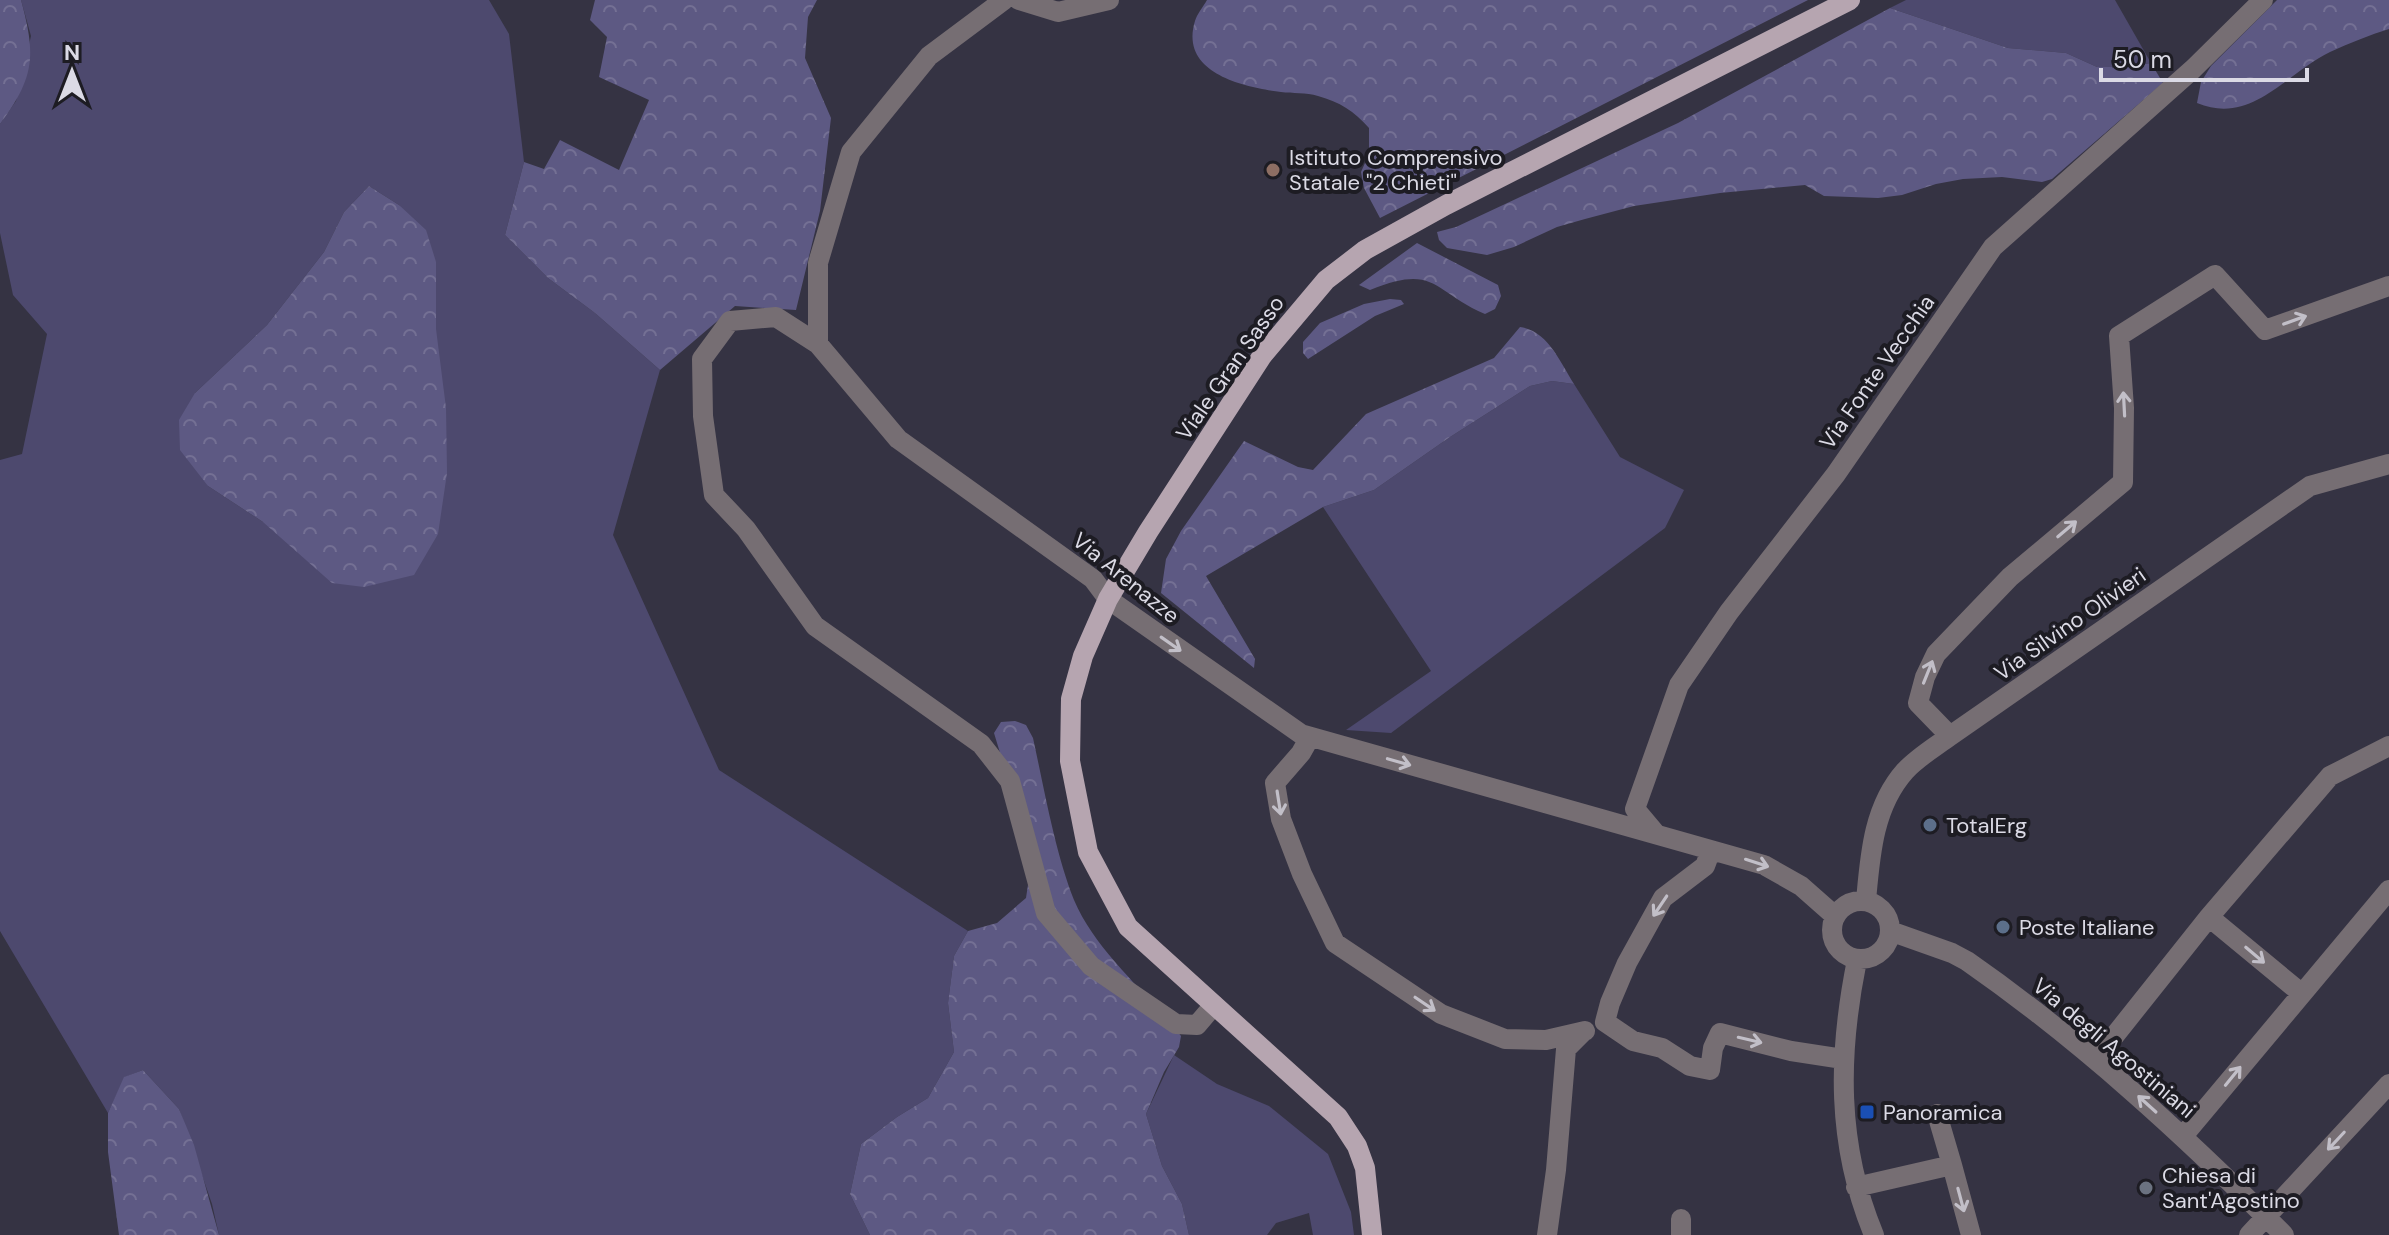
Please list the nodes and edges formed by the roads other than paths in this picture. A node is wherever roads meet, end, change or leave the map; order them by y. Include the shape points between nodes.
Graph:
1 (1004, 0) edge
2 (1019, 0) edge
3 (1109, 0) edge
4 (1850, 0) edge
5 (2263, 0) edge
6 (2389, 286) edge
7 (818, 344) junction
8 (2389, 464) edge
9 (1108, 599) junction
10 (1950, 736) junction
11 (1310, 737) junction
12 (2389, 746) edge
13 (1656, 834) junction
14 (1711, 850) junction
15 (2389, 890) edge
16 (1866, 901) junction
17 (1835, 916) junction
18 (2209, 917) junction
19 (1890, 931) junction
20 (1857, 960) junction
21 (2301, 993) junction
22 (1214, 1005) junction
23 (1605, 1022) junction
24 (1585, 1031) junction
25 (1843, 1059) junction
26 (2096, 1059) junction
27 (2389, 1084) edge
28 (1937, 1114) dead end
29 (2183, 1136) junction
30 (1952, 1165) junction
31 (1856, 1187) junction
32 (2265, 1216) junction
33 (1372, 1235) edge
34 (1547, 1235) edge
35 (1874, 1235) edge
36 (1971, 1235) edge
37 (2249, 1235) edge
38 (2284, 1235) edge

1 - 7 street via 929,56 851,152 818,263
2 - 3 street via 1058,12
4 - 9 main road, Viale Gran Sasso via 1446,205 1365,250 1326,280 1262,356
5 - 13 street, Via Fonte Vecchia via 1993,247 1836,474 1679,685 1635,809
10 -> 6 street via 1918,703 1936,654 2010,577 2123,482 2119,336 2215,275 2265,330
7 - 9 street, Via Arenazze via 898,439 1093,579
7 - 22 street via 776,317 730,321 702,359 703,416 714,495 746,529 815,626 981,744 1010,781 1046,913 1091,966 1176,1024 1197,1025
8 - 10 street, Via Silvino Olivieri via 2310,486
9 -> 11 street, Via Arenazze
9 - 22 main road, Viale Gran Sasso via 1071,699 1070,761 1088,852 1128,927
10 - 16 street, Via Silvino Olivieri via 1907,769 1886,802 1872,840
11 -> 13 street, Via Arenazze
11 -> 24 street via 1275,783 1281,819 1335,943 1441,1014 1505,1039 1546,1040
12 - 18 street via 2330,776
13 - 14 street, Via Arenazze
14 -> 17 street, Via Arenazze via 1786,875
14 -> 23 street via 1705,866 1663,898 1627,963
15 - 21 street
16 - 17 street via 1848,904
16 - 19 street via 1886,915
17 - 20 street via 1834,944
18 -> 21 street
18 - 26 street
19 - 20 street via 1889,941 1876,956
19 - 26 street, Via degli Agostiniani via 1952,953
20 - 25 street
29 -> 21 street
22 - 33 main road, Viale Gran Sasso via 1338,1117 1365,1168
23 - 24 street
23 -> 25 street via 1633,1041 1710,1070 1720,1033
24 - 34 street via 1566,1049
25 - 31 street
29 -> 26 street, Via degli Agostiniani
27 -> 32 street
28 - 30 street
29 - 32 street, Via degli Agostiniani
30 - 31 street
30 -> 36 street
31 - 35 street
32 - 37 street
32 - 38 street, Via degli Agostiniani

